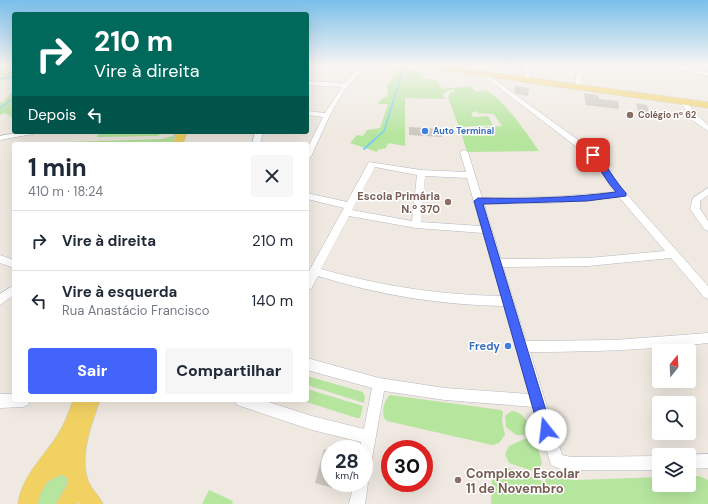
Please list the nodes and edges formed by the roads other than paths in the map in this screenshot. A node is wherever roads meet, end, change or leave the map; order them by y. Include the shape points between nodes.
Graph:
1 (344, 89) edge
2 (504, 89) edge
3 (589, 89) edge
4 (683, 101) junction
5 (708, 105) edge
6 (309, 113) edge
7 (328, 116) junction
8 (708, 129) edge
9 (22, 134) edge
10 (0, 138) edge
11 (464, 152) dead end
12 (309, 153) edge
13 (421, 173) junction
14 (471, 175) junction
15 (708, 191) edge
16 (623, 194) junction
17 (309, 196) edge
18 (478, 201) junction
19 (347, 209) junction
20 (416, 225) junction
21 (708, 228) edge
22 (487, 230) junction
23 (674, 254) junction
24 (0, 259) edge
25 (12, 263) edge
26 (497, 263) junction
27 (314, 271) junction
28 (309, 282) edge
29 (12, 291) edge
30 (708, 294) edge
31 (0, 300) edge
32 (508, 301) junction
33 (708, 338) edge
34 (521, 346) junction
35 (309, 365) edge
36 (379, 384) junction
37 (12, 400) edge
38 (0, 401) edge
39 (537, 401) junction
40 (81, 402) edge
41 (90, 402) edge
42 (248, 402) edge
43 (368, 438) joint
44 (708, 461) edge
45 (696, 462) edge
46 (652, 463) edge
47 (77, 475) junction
48 (37, 480) junction
49 (359, 492) edge
50 (27, 504) edge
51 (66, 504) edge
52 (94, 504) edge
53 (357, 504) edge

1 - 7 street
2 - 16 street via 593,155 601,163 612,183
3 - 4 main road
4 - 5 main road
4 - 8 street via 695,118
6 - 7 street
7 - 12 street
9 - 10 street
11 - 14 street
13 - 14 street
13 - 19 street via 372,164
13 - 20 street
14 - 18 street
15 - 21 street via 696,200 695,209
16 - 18 street via 587,199
16 - 23 street
17 - 19 street via 330,201
18 - 22 street
19 - 20 street
19 - 27 street
20 - 22 street
22 - 26 street
23 - 26 street via 588,262
23 - 30 street
24 - 25 street
26 - 32 street
27 - 28 street
27 - 32 street via 405,294 453,300
29 - 31 street
32 - 34 street
33 - 34 street via 633,345
34 - 39 street
35 - 36 street
36 - 39 street via 466,396
36 - 43 street
37 - 38 street
39 - 46 street via 556,460 562,464
40 - 48 main road via 59,451
41 - 47 main road via 77,445
42 - 43 street
44 - 45 street
47 - 48 main road via 71,468 61,466 48,470
47 - 51 main road via 76,488
47 - 52 main road via 82,490
48 - 50 main road
49 - 53 street

